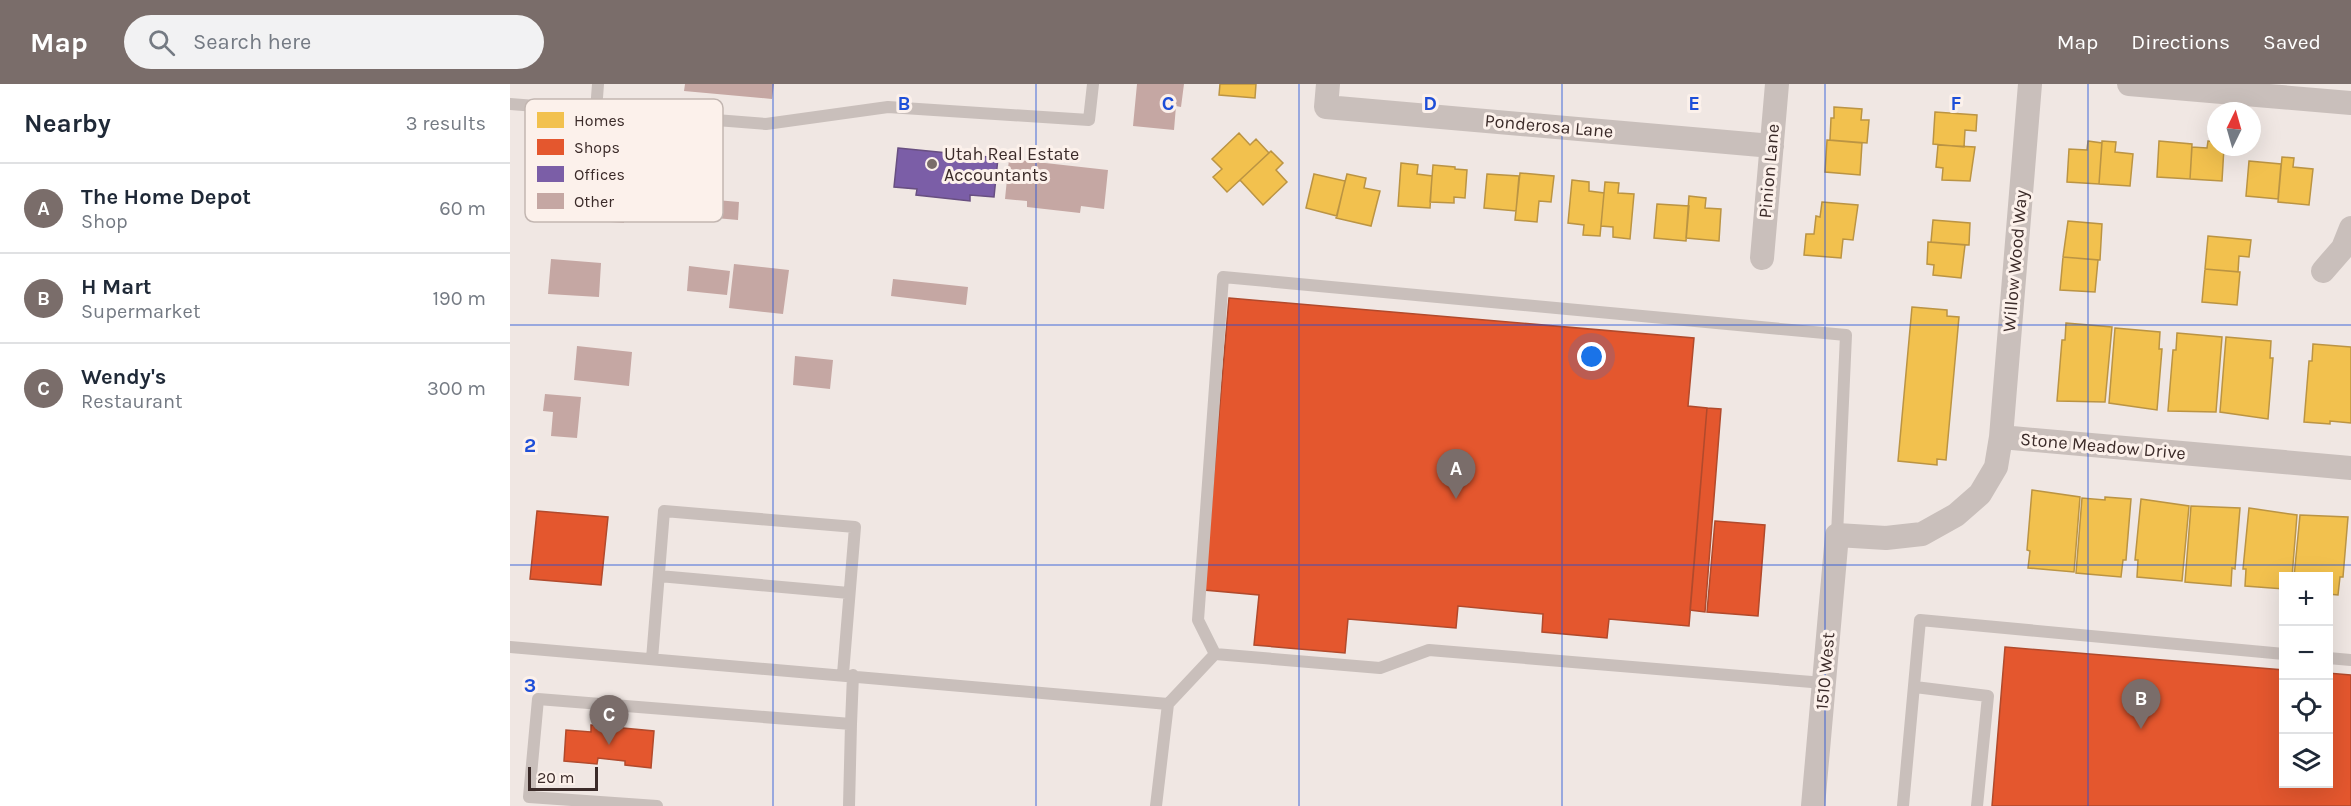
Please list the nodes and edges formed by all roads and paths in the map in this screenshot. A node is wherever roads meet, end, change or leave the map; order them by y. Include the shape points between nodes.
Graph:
1 (598, 84) edge
2 (1093, 84) edge
3 (1778, 84) edge
4 (2030, 84) edge
5 (2129, 84) edge
6 (1327, 96) edge
7 (597, 99) edge
8 (2351, 103) edge
9 (510, 104) edge
10 (525, 105) edge
11 (723, 121) edge
12 (1772, 146) junction
13 (2351, 228) edge
14 (1761, 258) dead end
15 (2323, 271) dead end
16 (2001, 437) junction
17 (2351, 468) edge
18 (1837, 535) junction
19 (659, 576) junction
20 (849, 593) junction
21 (510, 647) edge
22 (1215, 654) junction
23 (2279, 654) edge
24 (2333, 658) edge
25 (652, 659) junction
26 (2351, 660) edge
27 (848, 675) junction
28 (1824, 683) junction
29 (1915, 687) junction
30 (1168, 704) junction
31 (851, 724) junction
32 (597, 804) edge
33 (657, 806) edge
34 (849, 806) edge
35 (1156, 806) edge
36 (1813, 806) edge
37 (1903, 806) edge
38 (1977, 806) edge

1 - 7 lane
2 - 11 lane via 1089,120 888,107 766,124
3 - 12 street, Pinion Lane
4 - 16 street, Willow Wood Way
5 - 8 street
6 - 12 street, Ponderosa Lane
9 - 10 lane
12 - 14 street, Pinion Lane
13 - 15 street via 2343,248
16 - 17 street, Stone Meadow Drive
16 - 18 street, Stone Meadow Drive via 1996,467 1980,494 1956,515 1922,534 1886,538
18 - 22 lane via 1846,335 1223,277 1198,620
18 - 28 street, 1510 West
19 - 20 lane
19 - 20 lane via 664,511 855,527
19 - 25 lane
20 - 27 lane
21 - 25 lane
22 - 28 lane via 1380,668 1429,650
22 - 30 lane
23 - 29 lane via 1920,620
24 - 26 lane
25 - 27 lane
27 - 30 lane
27 - 31 lane
28 - 36 street, 1510 West
29 - 37 lane
29 - 38 lane via 1988,696
30 - 35 lane
31 - 32 lane via 538,699 529,797
31 - 34 lane
32 - 33 lane

